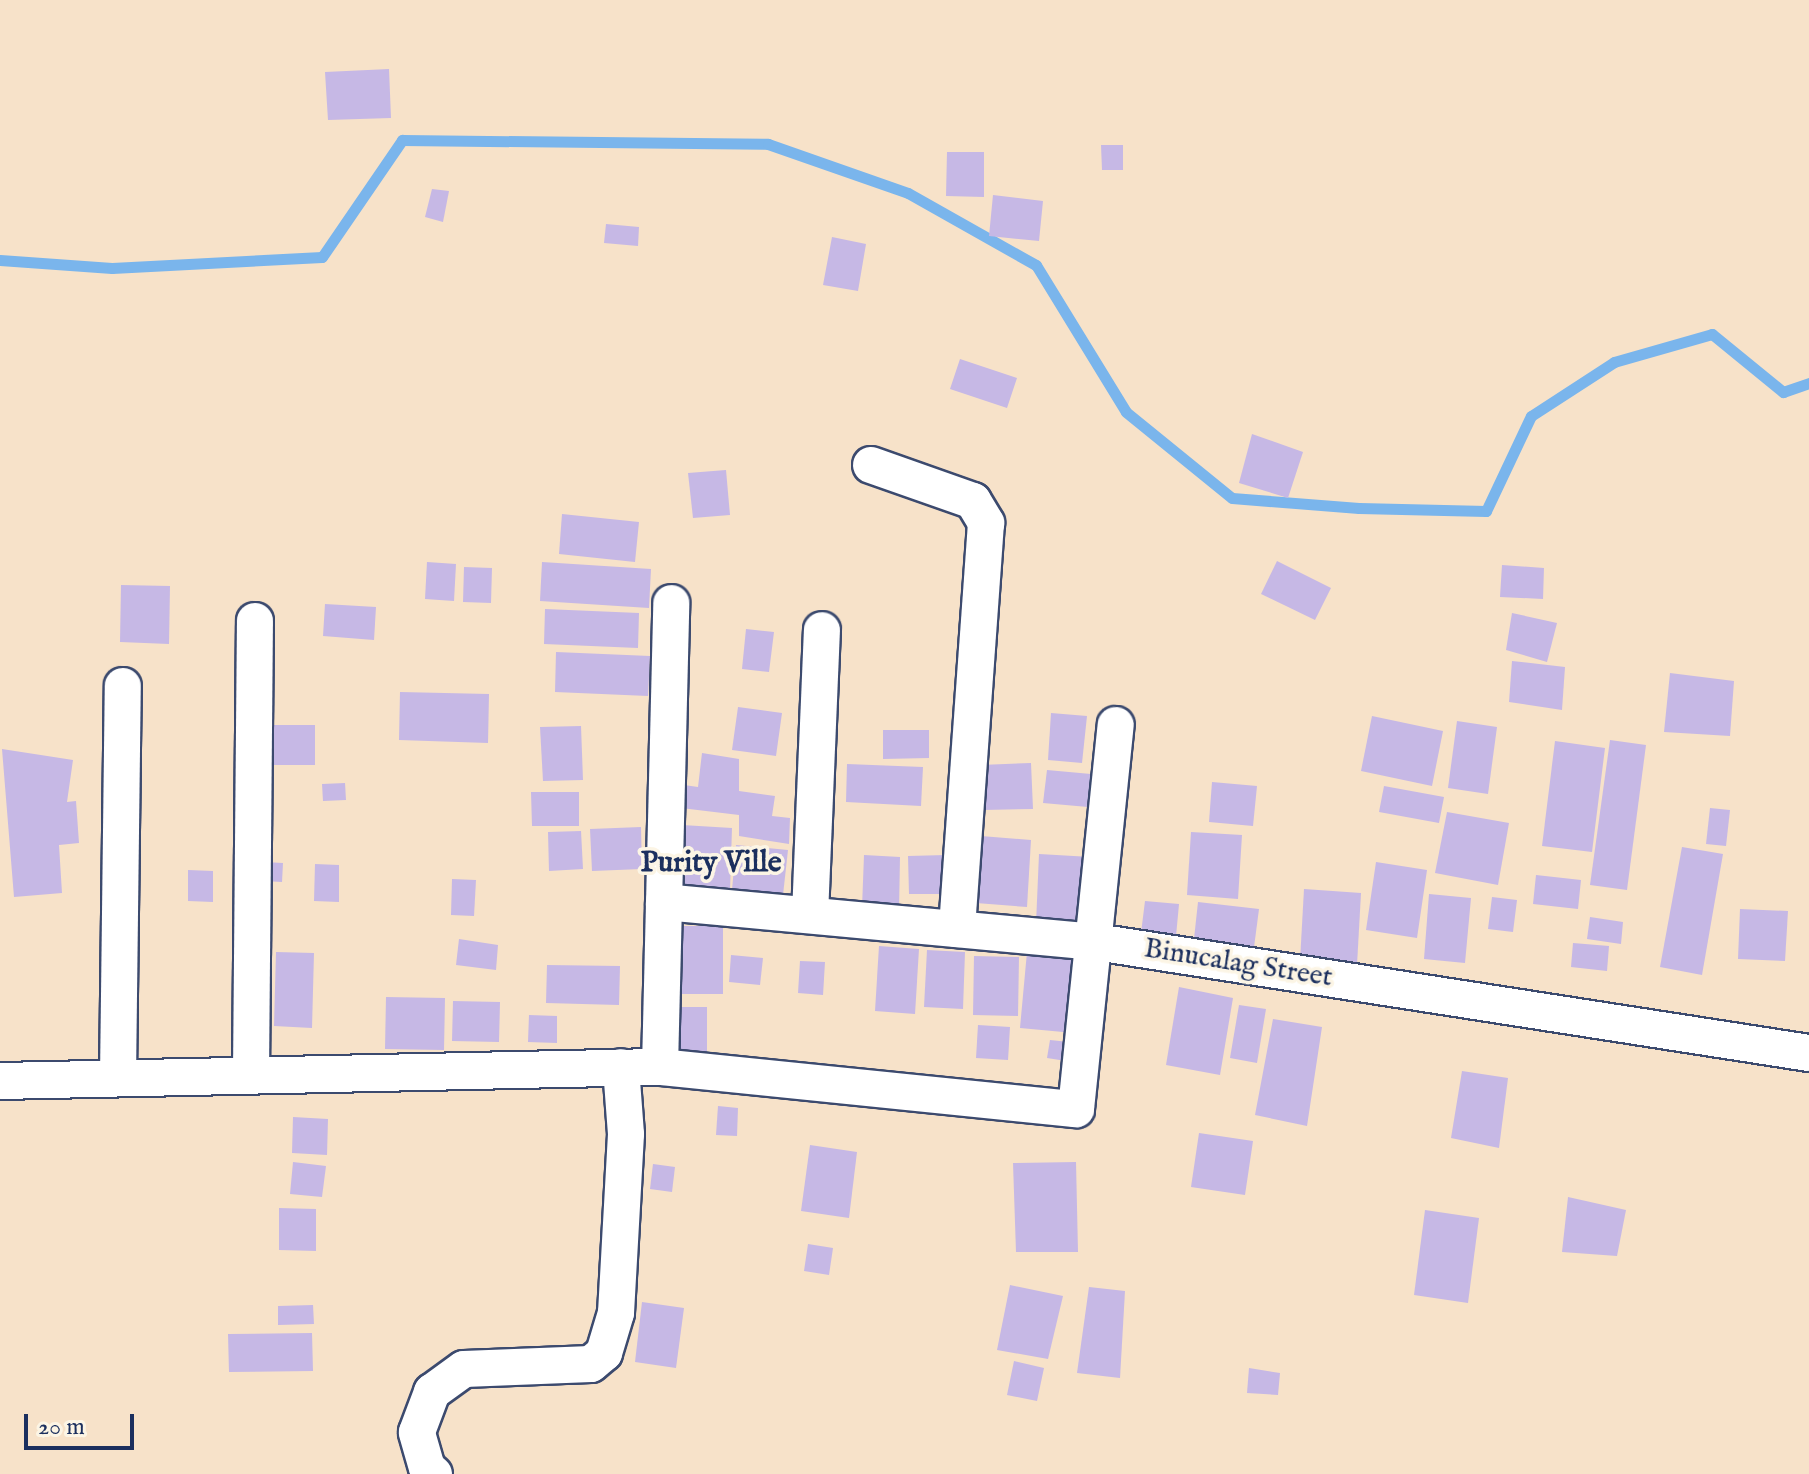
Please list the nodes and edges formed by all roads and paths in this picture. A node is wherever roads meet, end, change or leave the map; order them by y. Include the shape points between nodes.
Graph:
1 (871, 465) dead end
2 (671, 603) dead end
3 (255, 621) dead end
4 (822, 630) dead end
5 (123, 686) dead end
6 (1116, 725) dead end
7 (664, 902) junction
8 (810, 915) junction
9 (957, 929) junction
10 (1096, 942) junction
11 (1809, 1053) edge
12 (621, 1067) junction
13 (660, 1067) junction
14 (251, 1074) junction
15 (118, 1077) junction
16 (0, 1081) edge
17 (434, 1474) edge

1 - 9 street via 973,501 986,523
2 - 7 street
3 - 14 street
4 - 8 street
5 - 15 street
6 - 10 street
7 - 8 street, Binucalag Street
7 - 13 street
8 - 9 street, Binucalag Street
9 - 10 street, Binucalag Street
10 - 11 street, Binucalag Street
10 - 13 street via 1076,1109
12 - 13 street
12 - 14 street
12 - 17 street via 626,1134 616,1313 604,1353 591,1364 464,1369 442,1384 432,1392 417,1432 427,1468
14 - 15 street
15 - 16 street

